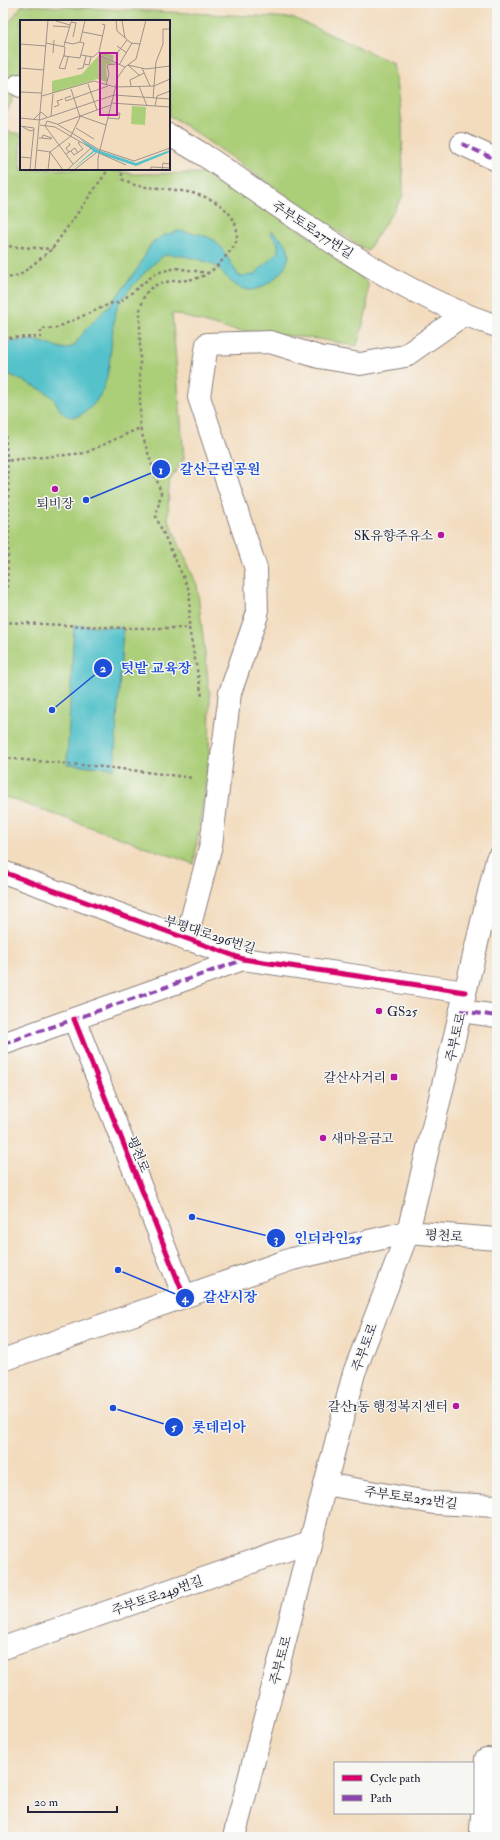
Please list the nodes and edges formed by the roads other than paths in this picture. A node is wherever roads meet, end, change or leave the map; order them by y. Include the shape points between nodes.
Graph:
1 (170, 135) edge
2 (462, 144) dead end
3 (497, 160) edge
4 (463, 315) junction
5 (497, 326) edge
6 (497, 860) edge
7 (3, 872) edge
8 (186, 940) junction
9 (243, 960) junction
10 (463, 1001) junction
11 (497, 1016) edge
12 (74, 1019) junction
13 (3, 1044) edge
14 (408, 1232) junction
15 (497, 1239) edge
16 (184, 1296) junction
17 (3, 1360) edge
18 (325, 1484) junction
19 (497, 1506) edge
20 (310, 1542) junction
21 (3, 1648) edge
22 (497, 1760) edge
23 (497, 1831) edge
24 (234, 1837) edge

1 - 4 main road, 주부토로277번길 via 188,144 277,206 381,273 421,296
2 - 3 main road
4 - 5 main road, 주부토로277번길
4 - 8 main road, 부평대로296번길 via 405,356 360,364 319,357 270,342 207,344 199,396 256,569 257,615 230,693 210,844
6 - 10 main road, 주부토로
7 - 8 main road, 부평대로296번길
8 - 9 main road, 부평대로296번길
9 - 10 main road, 부평대로296번길
9 - 12 main road, 부평대로296번길
10 - 11 main road, 부평대로296번길
10 - 14 main road, 주부토로
12 - 13 main road, 부평대로296번길
12 - 16 main road, 평천로
14 - 15 main road, 평천로
14 - 16 main road, 평천로 via 292,1259
14 - 18 main road, 주부토로 via 354,1373
16 - 17 main road, 평천로
18 - 19 main road, 주부토로252번길 via 434,1503
18 - 20 main road, 주부토로
20 - 21 main road, 주부토로249번길
20 - 24 main road, 주부토로
22 - 23 main road via 486,1759 481,1830

